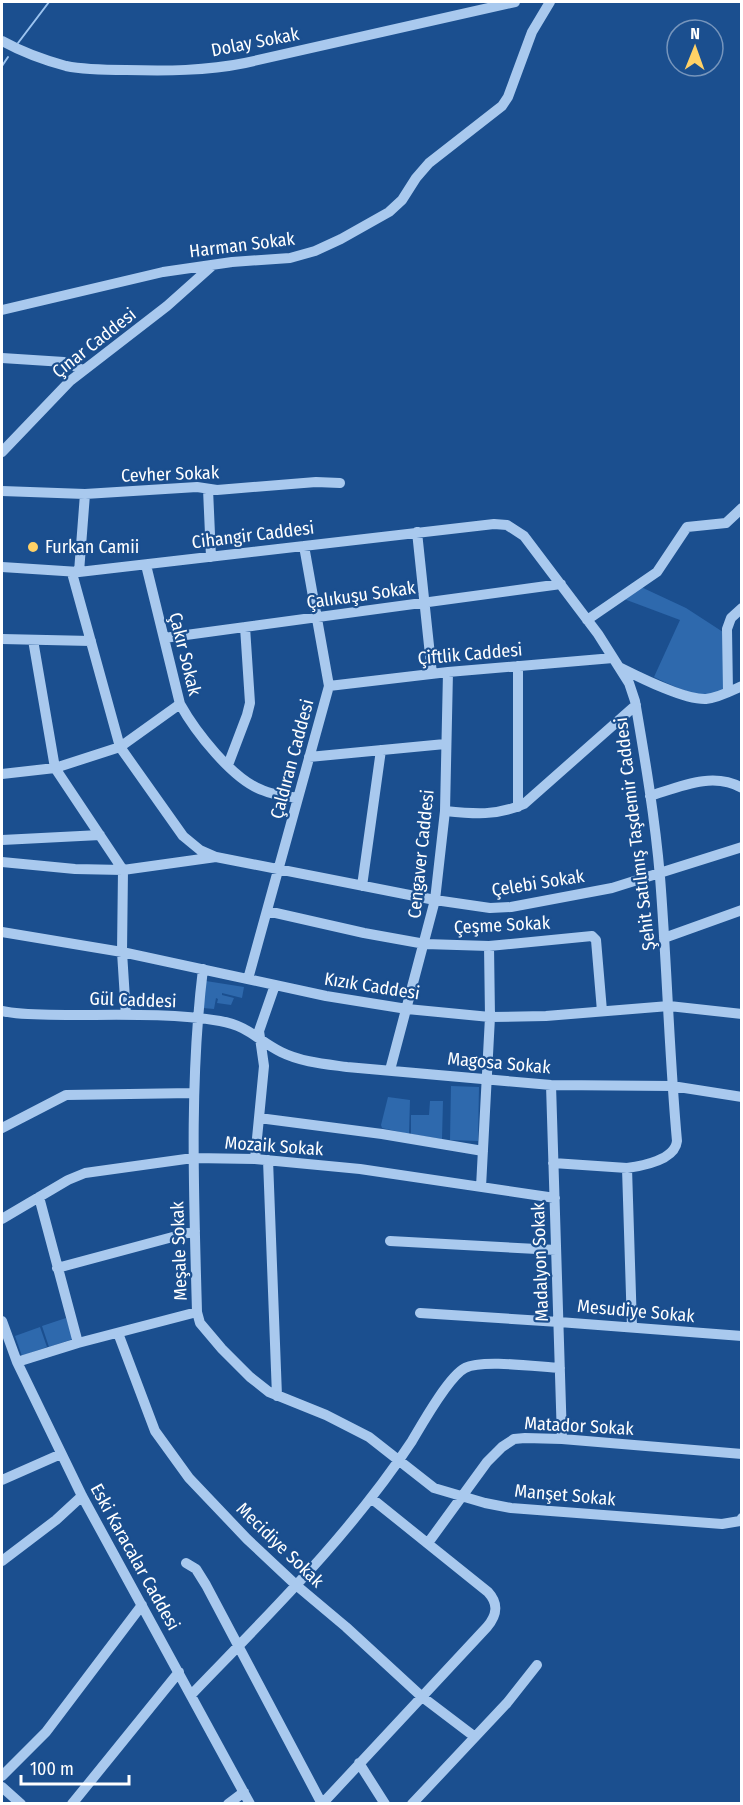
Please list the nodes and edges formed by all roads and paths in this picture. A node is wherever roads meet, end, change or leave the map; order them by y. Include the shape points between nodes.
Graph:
1 (515, 2) edge
2 (550, 2) edge
3 (2, 41) edge
4 (213, 265) junction
5 (2, 310) edge
6 (2, 358) edge
7 (83, 370) junction
8 (2, 452) edge
9 (340, 483) dead end
10 (208, 489) junction
11 (2, 491) edge
12 (85, 494) junction
13 (741, 508) edge
14 (507, 525) joint
15 (417, 532) junction
16 (304, 546) junction
17 (211, 557) junction
18 (146, 565) junction
19 (2, 567) edge
20 (75, 572) junction
21 (561, 585) junction
22 (426, 603) junction
23 (741, 608) edge
24 (317, 617) junction
25 (587, 620) junction
26 (245, 627) junction
27 (164, 638) junction
28 (2, 639) edge
29 (33, 640) junction
30 (91, 641) junction
31 (616, 662) junction
32 (518, 666) junction
33 (448, 672) junction
34 (432, 674) junction
35 (329, 686) junction
36 (741, 686) edge
37 (728, 692) junction
38 (180, 704) junction
39 (636, 705) junction
40 (445, 744) junction
41 (120, 747) junction
42 (381, 750) junction
43 (309, 757) junction
44 (228, 765) junction
45 (55, 768) junction
46 (2, 774) edge
47 (741, 787) edge
48 (650, 796) junction
49 (298, 798) junction
50 (518, 807) junction
51 (445, 811) junction
52 (100, 835) junction
53 (2, 840) edge
54 (741, 847) edge
55 (216, 857) junction
56 (2, 862) edge
57 (123, 870) junction
58 (278, 871) junction
59 (660, 874) junction
60 (362, 886) junction
61 (435, 900) junction
62 (741, 910) edge
63 (267, 911) junction
64 (2, 932) edge
65 (664, 938) junction
66 (425, 944) junction
67 (489, 946) junction
68 (122, 952) junction
69 (203, 969) junction
70 (248, 979) junction
71 (275, 985) junction
72 (669, 1006) junction
73 (407, 1009) junction
74 (2, 1011) edge
75 (602, 1011) junction
76 (741, 1014) edge
77 (126, 1015) junction
78 (490, 1017) junction
79 (197, 1018) junction
80 (260, 1037) junction
81 (390, 1070) junction
82 (487, 1080) junction
83 (551, 1085) junction
84 (672, 1086) junction
85 (193, 1093) junction
86 (741, 1097) edge
87 (259, 1118) junction
88 (2, 1128) edge
89 (483, 1150) junction
90 (193, 1158) junction
91 (255, 1159) junction
92 (268, 1160) junction
93 (553, 1163) junction
94 (627, 1168) junction
95 (481, 1187) junction
96 (39, 1197) junction
97 (555, 1198) junction
98 (2, 1219) edge
99 (195, 1232) junction
100 (390, 1241) dead end
101 (556, 1250) junction
102 (57, 1268) junction
103 (197, 1312) junction
104 (420, 1314) dead end
105 (2, 1321) edge
106 (559, 1322) junction
107 (632, 1327) junction
108 (118, 1333) junction
109 (741, 1336) edge
110 (78, 1343) junction
111 (7, 1353) edge
112 (17, 1362) junction
113 (560, 1368) junction
114 (277, 1396) junction
115 (562, 1439) junction
116 (61, 1454) junction
117 (741, 1454) edge
118 (400, 1459) junction
119 (2, 1480) edge
120 (82, 1496) junction
121 (461, 1496) junction
122 (371, 1498) junction
123 (741, 1519) edge
124 (428, 1543) junction
125 (2, 1562) edge
126 (186, 1563) dead end
127 (296, 1585) junction
128 (142, 1605) junction
129 (238, 1646) junction
130 (537, 1665) dead end
131 (179, 1672) junction
132 (191, 1695) junction
133 (421, 1696) junction
134 (475, 1737) junction
135 (359, 1763) junction
136 (2, 1776) edge
137 (2, 1787) edge
138 (244, 1792) junction
139 (21, 1803) edge
140 (72, 1803) edge
141 (228, 1803) edge
142 (250, 1803) edge
143 (322, 1803) edge
144 (385, 1803) edge
145 (412, 1803) edge

1 - 3 street, Dolay Sokak via 209,69 161,71 66,66
2 - 4 street, Harman Sokak via 532,32 502,106 429,163 389,212 341,239 297,257
4 - 5 street, Harman Sokak via 143,276
4 - 7 street, Çınar Caddesi
6 - 7 street via 64,362
7 - 8 street, Çınar Caddesi
9 - 10 street, Cevher Sokak
10 - 12 street, Cevher Sokak
10 - 17 street
11 - 12 street, Cevher Sokak
12 - 20 street
13 - 25 street via 726,523 687,527 657,572
14 - 15 street, Cihangir Caddesi
14 - 21 street, Şehit Satılmış Taşdemir Caddesi via 524,536
15 - 16 street, Cihangir Caddesi
15 - 22 street
16 - 17 street, Cihangir Caddesi
16 - 24 street, Çaldıran Caddesi
17 - 18 street, Cihangir Caddesi
18 - 20 street, Cihangir Caddesi
18 - 27 street, Çakır Sokak
19 - 20 street, Cihangir Caddesi
20 - 30 street
21 - 22 street, Çalıkuşu Sokak
21 - 25 street, Şehit Satılmış Taşdemir Caddesi
22 - 24 street, Çalıkuşu Sokak
22 - 34 street
23 - 37 street via 727,628
24 - 26 street, Çalıkuşu Sokak
24 - 35 street, Çaldıran Caddesi
25 - 31 street, Şehit Satılmış Taşdemir Caddesi
26 - 27 street, Çalıkuşu Sokak
26 - 44 street via 250,703
27 - 38 street, Çakır Sokak
28 - 29 street
29 - 30 street
29 - 45 street
30 - 41 street
31 - 32 street, Çiftlik Caddesi
31 - 37 street via 654,683 694,697 710,698
31 - 39 street, Şehit Satılmış Taşdemir Caddesi
32 - 33 street, Çiftlik Caddesi
32 - 50 street
33 - 34 street, Çiftlik Caddesi
33 - 40 street, Cengaver Caddesi
34 - 35 street, Çiftlik Caddesi
35 - 43 street, Çaldıran Caddesi
36 - 37 street
38 - 41 street
38 - 44 street, Çakır Sokak via 195,729
39 - 48 street, Şehit Satılmış Taşdemir Caddesi
39 - 50 street
40 - 42 street
40 - 51 street, Cengaver Caddesi
41 - 45 street
41 - 55 street via 183,836
42 - 43 street
42 - 60 street
43 - 49 street, Çaldıran Caddesi
44 - 49 street, Çakır Sokak via 262,790
45 - 46 street
45 - 52 street
47 - 48 street via 718,780 704,781
48 - 59 street, Şehit Satılmış Taşdemir Caddesi
49 - 58 street, Çaldıran Caddesi
50 - 51 street via 492,814
51 - 61 street, Cengaver Caddesi
52 - 53 street
52 - 57 street
54 - 59 street, Çelebi Sokak
55 - 57 street
55 - 58 street, Çelebi Sokak
56 - 57 street
57 - 68 street
58 - 60 street, Çelebi Sokak
58 - 63 street, Çaldıran Caddesi
59 - 61 street, Çelebi Sokak via 612,888 511,906 476,907
59 - 65 street, Şehit Satılmış Taşdemir Caddesi
60 - 61 street, Çelebi Sokak
61 - 66 street, Cengaver Caddesi
62 - 65 street
63 - 66 street, Çeşme Sokak
63 - 70 street, Çaldıran Caddesi
64 - 68 street, Kızık Caddesi
65 - 72 street, Şehit Satılmış Taşdemir Caddesi
66 - 67 street, Çeşme Sokak
66 - 73 street, Cengaver Caddesi
67 - 75 street, Çeşme Sokak via 592,936 596,940
67 - 78 street
68 - 69 street, Kızık Caddesi
68 - 77 street
69 - 70 street, Kızık Caddesi
69 - 79 street, Meşale Sokak
70 - 71 street, Kızık Caddesi
71 - 73 street, Kızık Caddesi
71 - 80 street via 260,1025
72 - 75 street, Kızık Caddesi
72 - 76 street, Kızık Caddesi
72 - 84 street, Şehit Satılmış Taşdemir Caddesi
73 - 78 street, Kızık Caddesi
73 - 81 street, Cengaver Caddesi
74 - 77 street, Gül Caddesi
75 - 78 street, Kızık Caddesi
77 - 79 street, Gül Caddesi
78 - 82 street
79 - 80 street, Gül Caddesi via 240,1026
79 - 85 street, Meşale Sokak
80 - 81 street, Magosa Sokak via 295,1058
80 - 87 street via 264,1066
81 - 82 street, Magosa Sokak
82 - 83 street, Magosa Sokak
82 - 89 street
83 - 84 street, Magosa Sokak
83 - 93 street, Madalyon Sokak
84 - 86 street, Magosa Sokak
84 - 94 street, Şehit Satılmış Taşdemir Caddesi via 677,1147 663,1158
85 - 88 street via 66,1095
85 - 90 street, Meşale Sokak
87 - 89 street
87 - 91 street
89 - 95 street
90 - 91 street, Mozaik Sokak
90 - 96 street, Mozaik Sokak via 85,1173
90 - 99 street, Meşale Sokak
91 - 92 street, Mozaik Sokak
92 - 95 street, Mozaik Sokak
92 - 114 street
93 - 94 street
93 - 97 street, Madalyon Sokak
94 - 107 street
95 - 97 street, Mozaik Sokak
96 - 98 street, Mozaik Sokak
96 - 102 street
97 - 101 street, Madalyon Sokak
99 - 102 street
99 - 103 street, Meşale Sokak
100 - 101 street
101 - 106 street, Madalyon Sokak
102 - 110 street
103 - 108 street
103 - 114 street, Meşale Sokak via 200,1323 222,1349 262,1388
104 - 106 street, Mesudiye Sokak
105 - 111 street, Eski Karacalar Caddesi
106 - 107 street, Mesudiye Sokak
106 - 113 street, Madalyon Sokak
107 - 109 street, Mesudiye Sokak
108 - 110 street
108 - 127 street, Mecidiye Sokak via 150,1421 166,1448 189,1478
110 - 112 street
111 - 112 street, Eski Karacalar Caddesi
112 - 116 street, Eski Karacalar Caddesi
113 - 115 street, Madalyon Sokak
113 - 118 street via 480,1364 465,1368 442,1394
114 - 118 street, Meşale Sokak via 354,1428
115 - 117 street, Matador Sokak
115 - 121 street, Matador Sokak via 525,1437 508,1442
116 - 119 street
116 - 120 street, Eski Karacalar Caddesi
118 - 121 street, Manşet Sokak via 434,1488
118 - 122 street
120 - 125 street
120 - 128 street, Eski Karacalar Caddesi
121 - 123 street, Manşet Sokak via 511,1508 722,1524
121 - 124 street, Matador Sokak
122 - 124 street
122 - 127 street
124 - 133 street via 488,1592 495,1601 496,1613
126 - 129 street via 196,1569
127 - 129 street
127 - 133 street, Mecidiye Sokak
128 - 131 street, Eski Karacalar Caddesi
128 - 136 street via 46,1732
129 - 132 street
129 - 143 street
130 - 134 street
131 - 132 street, Eski Karacalar Caddesi
131 - 140 street
132 - 138 street, Eski Karacalar Caddesi
133 - 134 street, Mecidiye Sokak
133 - 135 street
134 - 145 street
135 - 143 street
135 - 144 street
137 - 139 street
138 - 141 street
138 - 142 street, Eski Karacalar Caddesi

